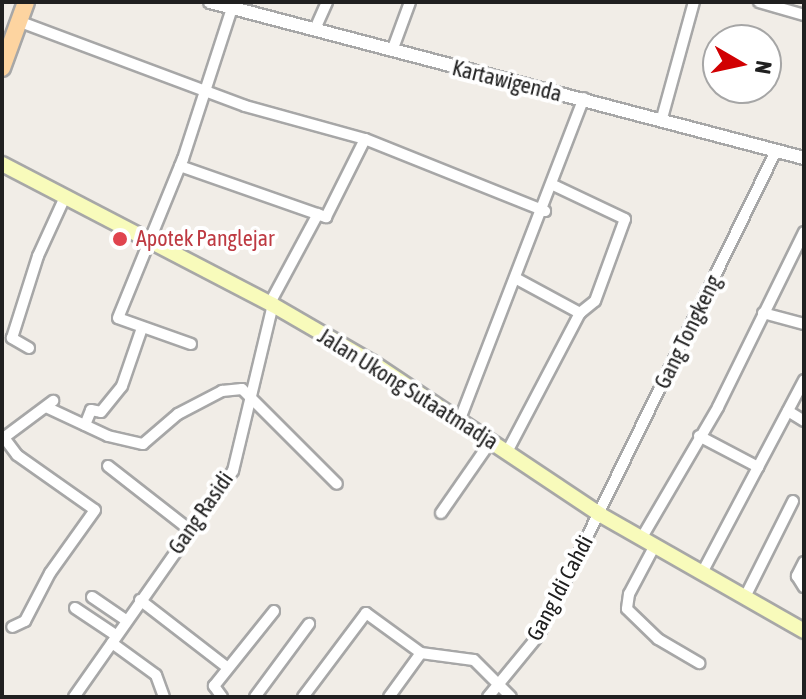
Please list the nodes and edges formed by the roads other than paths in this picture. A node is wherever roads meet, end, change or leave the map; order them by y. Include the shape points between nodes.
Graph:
1 (26, 2) edge
2 (210, 2) edge
3 (327, 2) edge
4 (410, 2) edge
5 (694, 2) edge
6 (760, 2) edge
7 (232, 8) junction
8 (804, 15) edge
9 (18, 21) junction
10 (315, 29) junction
11 (392, 51) junction
12 (2, 68) edge
13 (205, 91) junction
14 (584, 98) junction
15 (662, 118) junction
16 (365, 139) junction
17 (776, 151) junction
18 (804, 158) edge
19 (2, 164) edge
20 (180, 166) junction
21 (553, 185) junction
22 (65, 197) junction
23 (545, 211) junction
24 (318, 214) junction
25 (804, 232) edge
26 (148, 242) junction
27 (517, 279) junction
28 (272, 304) junction
29 (580, 313) junction
30 (763, 313) junction
31 (804, 324) edge
32 (142, 328) junction
33 (191, 344) dead end
34 (29, 348) dead end
35 (804, 380) edge
36 (249, 392) junction
37 (788, 411) junction
38 (460, 419) junction
39 (804, 421) edge
40 (85, 425) junction
41 (699, 436) junction
42 (4, 439) edge
43 (491, 441) junction
44 (507, 452) junction
45 (108, 466) dead end
46 (758, 467) junction
47 (337, 484) dead end
48 (793, 501) dead end
49 (441, 513) dead end
50 (599, 514) junction
51 (190, 530) junction
52 (641, 539) junction
53 (654, 547) junction
54 (804, 562) edge
55 (703, 571) junction
56 (804, 587) edge
57 (746, 595) junction
58 (92, 597) dead end
59 (140, 600) junction
60 (75, 608) dead end
61 (274, 611) dead end
62 (127, 621) junction
63 (309, 624) dead end
64 (12, 627) dead end
65 (804, 631) edge
66 (114, 640) junction
67 (421, 653) junction
68 (699, 663) dead end
69 (228, 668) junction
70 (501, 682) junction
71 (74, 697) edge
72 (164, 697) edge
73 (222, 697) edge
74 (255, 697) edge
75 (303, 697) edge
76 (389, 697) edge
77 (488, 697) edge
78 (511, 697) edge

1 - 9 main road
2 - 7 street, Kartawigenda
3 - 10 street
4 - 11 street
5 - 15 street
6 - 8 street
7 - 10 street, Kartawigenda
7 - 13 street
9 - 12 main road
9 - 13 street
10 - 11 street, Kartawigenda
11 - 14 street, Kartawigenda via 552,95
13 - 16 street
13 - 20 street
14 - 15 street, Kartawigenda
14 - 21 street
15 - 17 street, Kartawigenda
16 - 23 street
16 - 24 street, Gang Rasidi via 326,217
17 - 18 street, Kartawigenda
17 - 50 street, Gang Tongkeng
19 - 22 main road, Jalan Ukong Sutaatmadja
20 - 24 street
20 - 26 street
21 - 23 street
21 - 29 street via 625,219 595,301
22 - 26 main road, Jalan Ukong Sutaatmadja
22 - 34 street via 38,256 12,338
23 - 27 street
24 - 28 street, Gang Rasidi
25 - 30 street
26 - 28 main road, Jalan Ukong Sutaatmadja
26 - 32 street via 118,318
27 - 29 street
27 - 38 street
28 - 36 street, Gang Rasidi
28 - 38 main road, Jalan Ukong Sutaatmadja
29 - 44 street
30 - 31 street
30 - 41 street
32 - 33 street
32 - 40 street via 122,386 101,412 91,410
35 - 37 street
36 - 40 street via 222,391 178,414 146,443
36 - 47 street
36 - 51 street, Gang Rasidi via 233,471
37 - 39 street
37 - 46 street
38 - 43 main road, Jalan Ukong Sutaatmadja
40 - 42 street via 49,404
41 - 46 street
41 - 52 street
42 - 64 street via 17,455 95,510 50,573 25,621
43 - 44 main road, Jalan Ukong Sutaatmadja
43 - 49 street
44 - 50 main road, Jalan Ukong Sutaatmadja
45 - 51 street
46 - 55 street
48 - 57 street
50 - 52 main road, Jalan Ukong Sutaatmadja
50 - 70 street, Gang Idi Cahdi via 539,635
51 - 59 street, Gang Rasidi
52 - 53 main road, Jalan Ukong Sutaatmadja
53 - 55 main road, Jalan Ukong Sutaatmadja
53 - 68 street via 629,594 627,609 658,639
54 - 56 street via 797,576
55 - 57 main road, Jalan Ukong Sutaatmadja
57 - 65 main road, Jalan Ukong Sutaatmadja
58 - 62 street
59 - 62 street, Gang Rasidi
59 - 69 street
60 - 66 street
61 - 69 street
62 - 66 street, Gang Rasidi
63 - 74 street
66 - 71 street, Gang Rasidi
66 - 72 street via 156,675
67 - 70 street via 474,660
67 - 75 street via 366,613
67 - 76 street
69 - 73 street via 214,686
70 - 77 street, Gang Idi Cahdi
70 - 78 street

